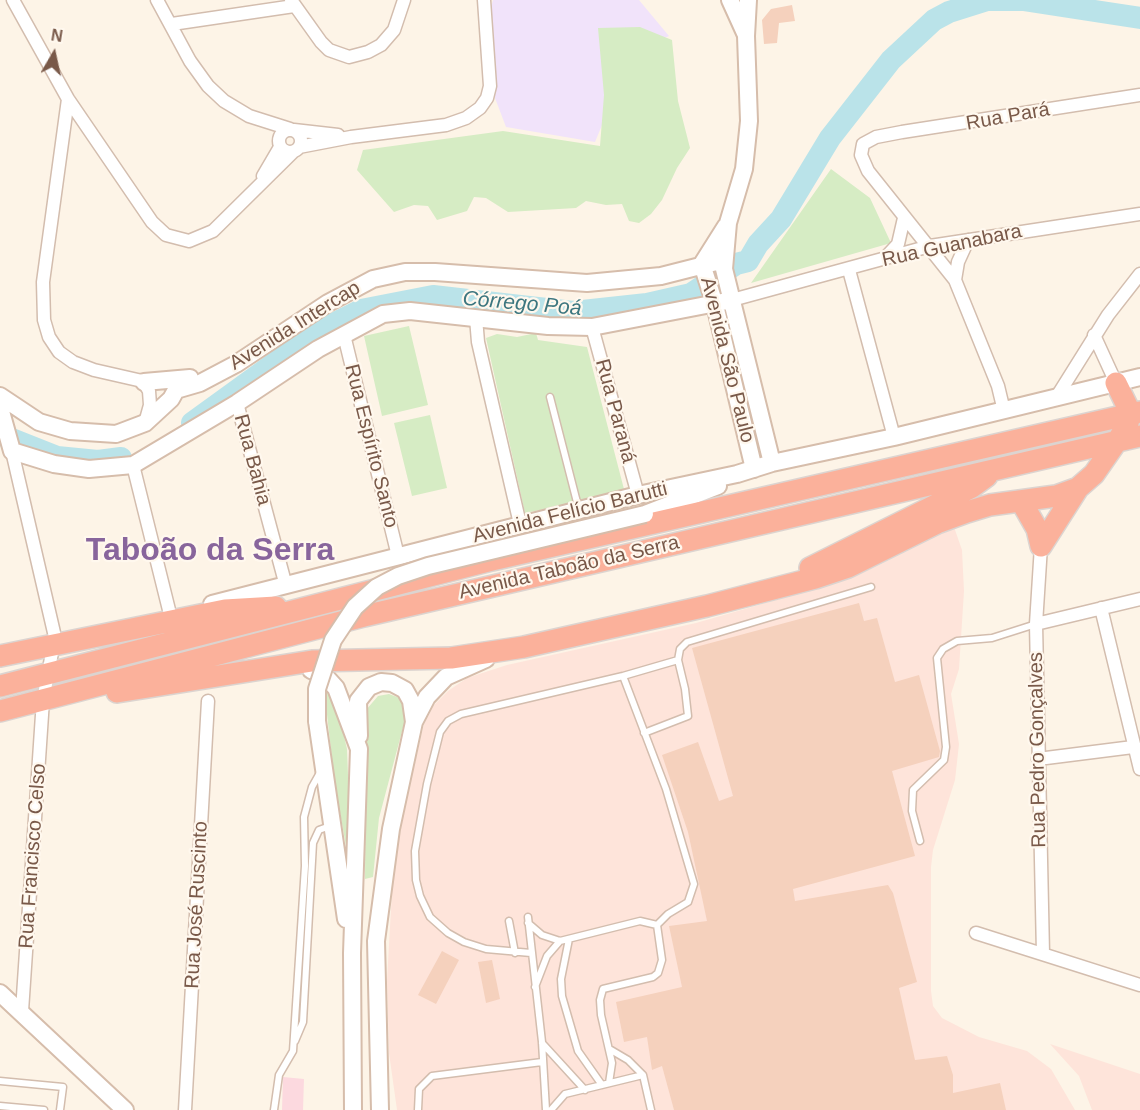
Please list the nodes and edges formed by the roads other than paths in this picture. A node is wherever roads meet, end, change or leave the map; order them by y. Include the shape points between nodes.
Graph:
1 (13, 0) edge
2 (157, 0) edge
3 (404, 0) edge
4 (484, 0) edge
5 (731, 0) edge
6 (742, 0) edge
7 (748, 0) edge
8 (293, 3) edge
9 (172, 24) junction
10 (746, 36) junction
11 (1140, 95) edge
12 (68, 99) junction
13 (257, 118) junction
14 (292, 130) junction
15 (351, 137) junction
16 (279, 144) junction
17 (296, 150) junction
18 (254, 193) junction
19 (1140, 214) edge
20 (904, 218) junction
21 (728, 223) junction
22 (968, 240) junction
23 (930, 246) junction
24 (885, 259) junction
25 (723, 265) junction
26 (704, 269) junction
27 (849, 270) junction
28 (1140, 274) edge
29 (955, 280) junction
30 (731, 297) junction
31 (714, 301) junction
32 (476, 318) junction
33 (592, 327) junction
34 (344, 335) junction
35 (1094, 335) junction
36 (212, 376) junction
37 (1140, 377) edge
38 (144, 382) junction
39 (1116, 382) junction
40 (176, 390) junction
41 (0, 396) edge
42 (550, 397) dead end
43 (756, 397) junction
44 (1056, 398) junction
45 (737, 402) junction
46 (237, 404) junction
47 (0, 408) edge
48 (1004, 411) junction
49 (1136, 413) edge
50 (761, 416) junction
51 (742, 421) junction
52 (145, 423) junction
53 (1140, 436) edge
54 (894, 437) junction
55 (1119, 441) junction
56 (10, 446) junction
57 (772, 463) junction
58 (133, 465) junction
59 (999, 467) junction
60 (754, 469) junction
61 (737, 474) junction
62 (1078, 488) junction
63 (638, 495) junction
64 (1021, 501) junction
65 (579, 510) junction
66 (520, 525) junction
67 (1041, 546) junction
68 (398, 556) junction
69 (286, 586) junction
70 (871, 587) dead end
71 (769, 589) junction
72 (1140, 599) edge
73 (310, 607) junction
74 (1101, 608) junction
75 (170, 614) junction
76 (1036, 624) junction
77 (54, 642) junction
78 (524, 647) junction
79 (0, 651) edge
80 (0, 656) edge
81 (678, 660) junction
82 (284, 666) junction
83 (47, 675) junction
84 (623, 676) junction
85 (0, 686) edge
86 (73, 693) junction
87 (43, 700) junction
88 (208, 701) dead end
89 (0, 711) edge
90 (414, 722) junction
91 (644, 733) junction
92 (1133, 747) junction
93 (359, 749) junction
94 (1038, 759) junction
95 (323, 767) junction
96 (1140, 769) edge
97 (331, 826) junction
98 (920, 841) dead end
99 (509, 921) dead end
100 (657, 925) junction
101 (976, 933) dead end
102 (569, 939) junction
103 (560, 941) junction
104 (352, 953) junction
105 (515, 953) junction
106 (531, 954) junction
107 (1043, 954) junction
108 (1140, 985) edge
109 (534, 989) junction
110 (0, 993) edge
111 (22, 1011) junction
112 (294, 1041) junction
113 (542, 1042) junction
114 (611, 1050) junction
115 (542, 1062) junction
116 (642, 1075) junction
117 (0, 1081) edge
118 (605, 1084) junction
119 (585, 1090) junction
120 (0, 1106) edge
121 (44, 1110) edge
122 (60, 1110) edge
123 (125, 1110) edge
124 (185, 1110) edge
125 (274, 1110) edge
126 (353, 1110) edge
127 (380, 1110) edge
128 (418, 1110) edge
129 (546, 1110) edge
130 (551, 1110) edge
131 (651, 1110) edge

1 - 12 street
2 - 9 street
3 - 8 street via 393,30 381,45 349,57 329,50
4 - 15 street via 490,86 480,108 446,125
5 - 6 main road
5 - 10 main road, Avenida São Paulo
7 - 10 main road, Avenida São Paulo
8 - 9 street
9 - 13 street via 190,61 208,86 224,101
10 - 21 main road, Avenida São Paulo via 749,121 744,169
11 - 20 street, Rua Pará via 876,137 863,144 862,161
12 - 18 street via 152,222 166,236 189,241 213,231
12 - 38 street via 44,282 44,320 59,352 73,362
13 - 14 street
13 - 16 street
14 - 15 street
14 - 16 street via 280,134
14 - 17 street via 300,136
15 - 17 street
16 - 17 street via 286,152
16 - 18 street
17 - 18 street
19 - 22 street, Rua Guanabara
20 - 23 street
20 - 24 street via 898,244
21 - 25 main road, Avenida São Paulo
21 - 26 main road, Avenida São Paulo
22 - 23 street, Rua Guanabara
22 - 29 street
23 - 24 street, Rua Guanabara
23 - 29 street
24 - 27 street, Rua Guanabara
25 - 26 main road, Avenida Intercap
25 - 30 main road, Avenida São Paulo
26 - 31 main road, Avenida São Paulo
26 - 36 main road, Avenida Intercap via 587,283 405,272 373,279 344,293
27 - 30 street, Rua Guanabara
27 - 54 street
28 - 35 street
29 - 48 street
30 - 31 main road, Avenida Intercap
30 - 43 main road, Avenida São Paulo
31 - 33 main road, Avenida Intercap
31 - 45 main road, Avenida São Paulo
32 - 33 main road, Avenida Intercap
32 - 34 main road, Avenida Intercap via 410,311 383,314
32 - 66 street via 478,342
33 - 63 street, Rua Paraná
34 - 46 main road, Avenida Intercap
34 - 68 street, Rua Espírito Santo
35 - 39 street
35 - 44 street
36 - 38 main road
36 - 40 main road, Avenida Intercap
37 - 39 main road, Avenida Felício Barutti
38 - 40 street
38 - 52 street via 150,405
39 - 44 main road, Avenida Felício Barutti
39 - 49 highway
40 - 52 main road
41 - 52 main road via 39,422 70,432 117,434
42 - 65 lane
43 - 45 main road via 749,406
43 - 50 main road, Avenida São Paulo
44 - 48 main road, Avenida Felício Barutti
45 - 51 main road, Avenida São Paulo
46 - 58 main road, Avenida Intercap
46 - 69 street, Rua Bahia
47 - 56 main road
48 - 54 main road, Avenida Felício Barutti
49 - 55 highway
49 - 73 highway, Avenida Taboão da Serra via 492,560
50 - 51 main road via 751,414
50 - 57 main road, Avenida São Paulo
51 - 60 main road, Avenida São Paulo
53 - 55 highway, Avenida Taboão da Serra
54 - 57 main road, Avenida Felício Barutti
55 - 59 highway, Avenida Taboão da Serra
55 - 62 highway
56 - 58 main road, Avenida Intercap via 54,464 89,468
56 - 77 street
57 - 60 main road, Avenida Felício Barutti
58 - 75 street
59 - 71 highway via 972,487
59 - 86 highway, Avenida Taboão da Serra via 342,621
60 - 61 main road, Avenida Felício Barutti
61 - 63 main road, Avenida Felício Barutti
61 - 95 main road, bridge via 712,489 645,514 428,566 378,587 355,607 333,640 317,689
62 - 64 highway
62 - 67 highway
63 - 65 main road, Avenida Felício Barutti
64 - 67 highway via 1037,529
64 - 71 highway via 967,512 848,567
65 - 66 main road, Avenida Felício Barutti
66 - 68 main road, Avenida Felício Barutti
67 - 76 street, Rua Pedro Gonçalves
68 - 69 main road, Avenida Felício Barutti
69 - 75 main road, Avenida Felício Barutti
70 - 81 lane via 687,642 680,649
71 - 78 highway
72 - 74 street
73 - 77 highway via 225,610
73 - 83 highway, Avenida Taboão da Serra
74 - 76 street
74 - 92 street
75 - 77 main road, Avenida Felício Barutti
76 - 94 street, Rua Pedro Gonçalves
76 - 98 lane via 992,638 957,641 937,658 946,747 944,760 913,790 912,811
77 - 79 main road, Avenida Felício Barutti
77 - 80 highway
77 - 83 street, Rua Francisco Celso
78 - 82 highway via 452,658 312,661
78 - 90 main road via 470,664 446,677 427,697
81 - 84 lane
81 - 91 lane via 688,716
82 - 86 highway via 113,693
82 - 93 main road via 326,677 336,688
83 - 85 highway, Avenida Taboão da Serra
83 - 87 street, Rua Francisco Celso
84 - 91 lane
84 - 105 lane via 461,714 448,721 440,732 415,851 420,896 430,917 447,933 464,942
86 - 87 highway, Avenida Taboão da Serra
87 - 89 highway, Avenida Taboão da Serra
87 - 111 street, Rua Francisco Celso
88 - 124 street, Rua José Ruscinto
90 - 93 main road via 405,690 381,682 369,687 358,701
90 - 127 main road via 391,829 376,941
91 - 100 lane via 666,789 694,884 692,897
92 - 94 street
92 - 96 street
93 - 104 main road
94 - 107 street, Rua Pedro Gonçalves
95 - 97 main road
95 - 112 lane via 312,787 304,817 305,866
97 - 104 main road
97 - 112 lane via 319,830 313,843 303,1022
99 - 105 lane
100 - 102 lane via 640,921
100 - 114 lane via 662,960 658,973 603,989 601,1015
101 - 107 street
102 - 103 lane
102 - 118 lane via 561,979 562,996 578,1051
103 - 106 lane via 542,935 528,920
103 - 109 lane via 547,956
104 - 126 main road
105 - 106 lane
106 - 109 lane
107 - 108 street
109 - 113 lane
110 - 111 main road
111 - 123 main road
112 - 125 lane via 291,1058 277,1083
113 - 115 lane
113 - 119 lane
114 - 116 lane
114 - 118 lane
115 - 128 lane via 432,1076 419,1089
115 - 129 lane
116 - 118 lane
116 - 131 lane
117 - 122 lane via 63,1087
118 - 119 lane
119 - 130 lane via 565,1094
120 - 121 lane

